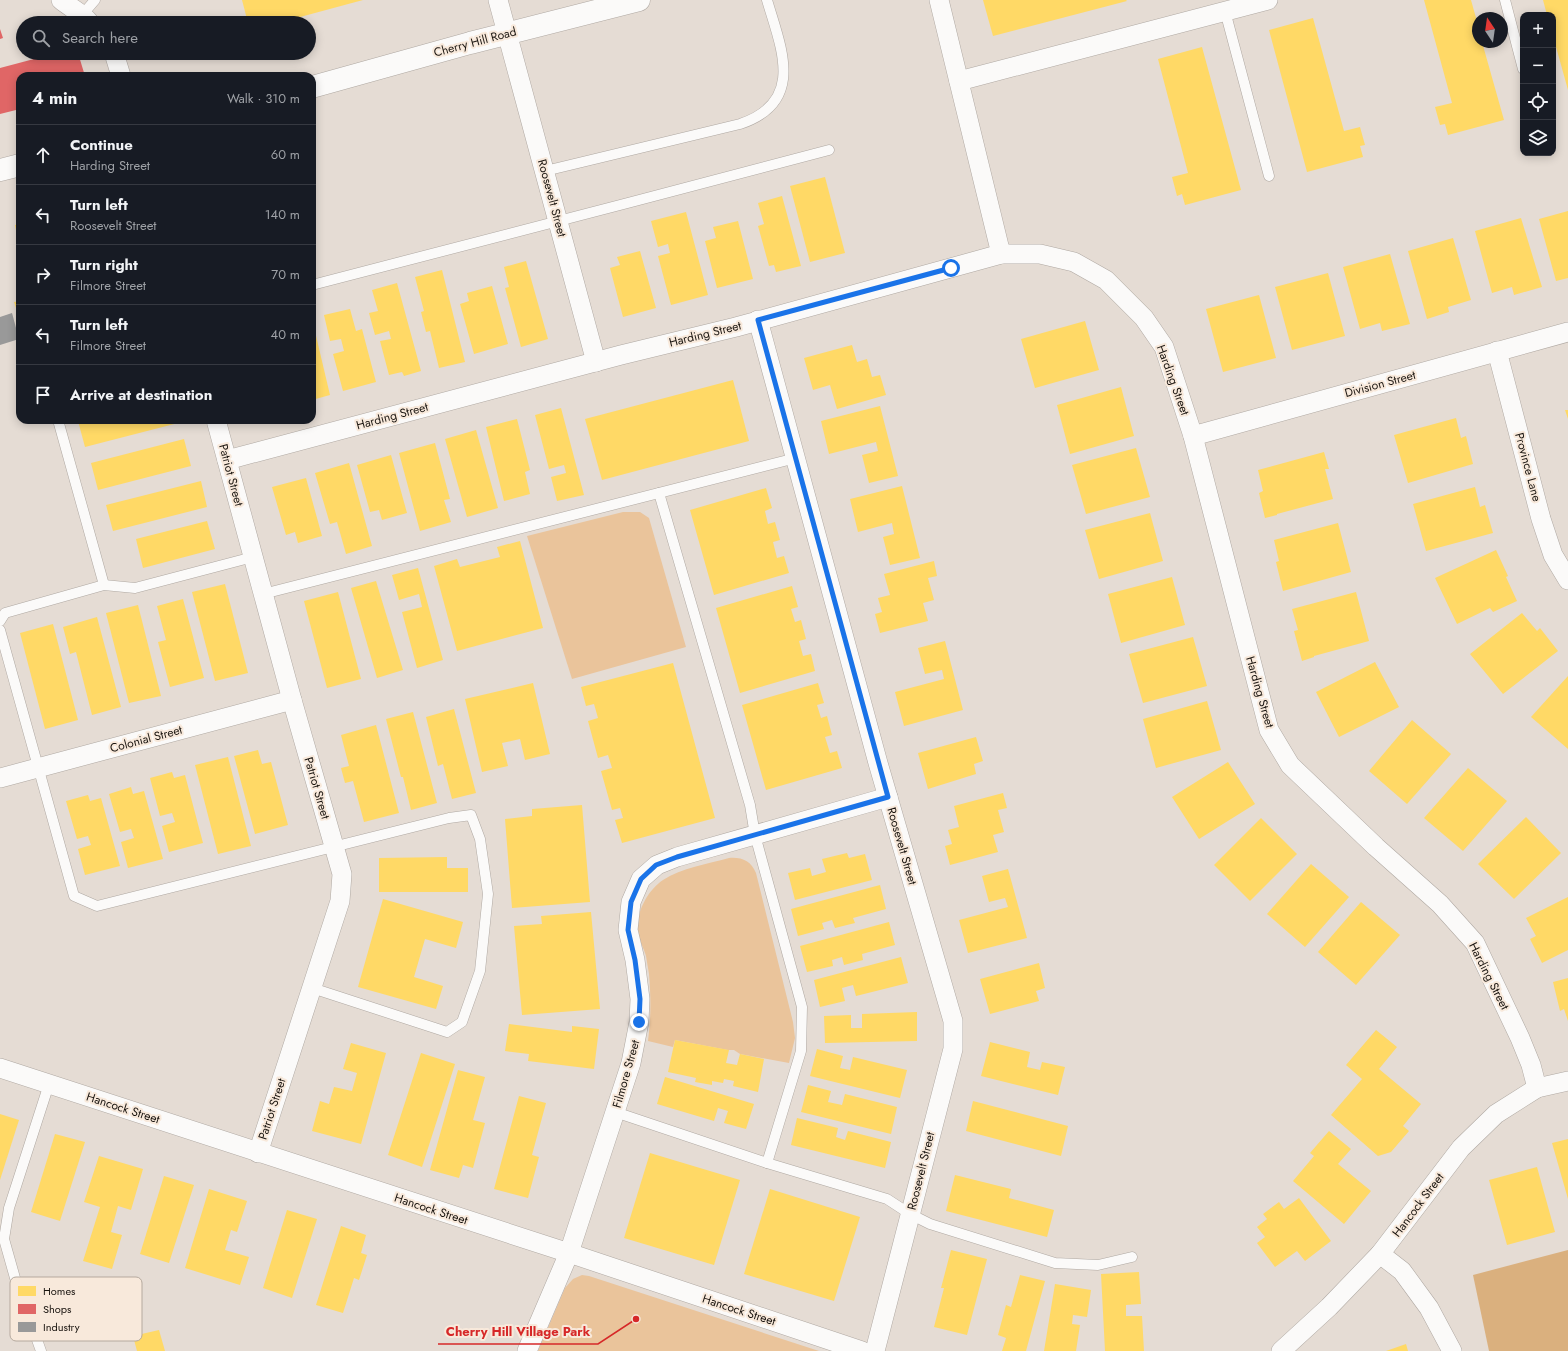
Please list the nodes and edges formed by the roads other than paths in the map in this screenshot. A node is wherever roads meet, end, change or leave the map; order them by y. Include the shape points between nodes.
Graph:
1 (61, 0) edge
2 (498, 0) edge
3 (639, 0) edge
4 (767, 0) edge
5 (939, 0) edge
6 (1268, 0) edge
7 (1505, 0) edge
8 (1225, 11) junction
9 (90, 12) edge
10 (508, 33) junction
11 (1520, 58) edge
12 (116, 60) edge
13 (120, 72) edge
14 (959, 81) junction
15 (316, 86) edge
16 (829, 150) dead end
17 (16, 166) edge
18 (0, 170) edge
19 (545, 171) junction
20 (1269, 176) dead end
21 (558, 221) junction
22 (1001, 254) junction
23 (316, 284) edge
24 (758, 320) junction
25 (1568, 332) edge
26 (1497, 351) junction
27 (596, 362) junction
28 (59, 424) edge
29 (217, 424) edge
30 (1193, 436) junction
31 (796, 458) junction
32 (227, 460) junction
33 (659, 493) junction
34 (254, 557) junction
35 (1568, 580) edge
36 (104, 585) junction
37 (263, 594) junction
38 (0, 621) edge
39 (0, 630) edge
40 (292, 700) junction
41 (38, 768) junction
42 (0, 778) edge
43 (888, 797) junction
44 (755, 835) junction
45 (334, 847) junction
46 (312, 988) junction
47 (0, 1068) edge
48 (1568, 1081) edge
49 (49, 1084) junction
50 (1537, 1088) junction
51 (615, 1112) junction
52 (258, 1153) junction
53 (767, 1164) junction
54 (910, 1214) junction
55 (569, 1253) junction
56 (1380, 1254) junction
57 (1132, 1257) dead end
58 (15, 1277) edge
59 (37, 1341) edge
60 (41, 1351) edge
61 (527, 1351) edge
62 (862, 1351) edge
63 (875, 1351) edge
64 (1281, 1351) edge
65 (1452, 1351) edge

1 - 9 street via 69,7
2 - 10 street, Roosevelt Street
3 - 10 main road, Cherry Hill Road
4 - 19 lane via 783,56 784,79 779,95 765,111 753,120 740,124
5 - 14 street
6 - 8 street
7 - 11 lane
8 - 14 street
8 - 20 lane
10 - 15 main road, Cherry Hill Road
10 - 19 street, Roosevelt Street
12 - 13 street
14 - 22 street
16 - 21 lane
17 - 18 main road
19 - 21 street, Roosevelt Street
21 - 23 lane
21 - 27 street, Roosevelt Street
22 - 24 street, Harding Street
22 - 30 street, Harding Street via 1040,254 1074,262 1106,280 1144,318 1164,348
24 - 27 street, Harding Street
24 - 31 street, Roosevelt Street
25 - 26 street, Division Street
26 - 30 street, Division Street
26 - 35 street, Province Lane via 1541,519 1553,555
27 - 32 street, Harding Street
28 - 36 lane
29 - 32 street, Patriot Street
30 - 50 street, Harding Street via 1269,730 1290,764 1440,904 1475,943 1520,1038
31 - 33 lane
31 - 43 street, Roosevelt Street
32 - 34 street, Patriot Street
33 - 37 lane
33 - 44 lane via 750,805
34 - 36 lane via 135,588
34 - 37 street, Patriot Street
36 - 38 lane via 4,613
37 - 40 street, Patriot Street
39 - 41 lane
40 - 41 street, Colonial Street
40 - 45 street, Patriot Street
41 - 42 street, Colonial Street
41 - 45 lane via 74,896 97,906
43 - 44 street, Filmore Street
43 - 54 street, Roosevelt Street via 953,1021 952,1049
44 - 51 street, Filmore Street via 656,865 641,879 631,902 628,930 640,999 639,1022 631,1063
44 - 53 lane via 802,1007 801,1052
45 - 46 street, Patriot Street via 342,874 340,901
45 - 46 lane via 449,818 471,815 480,839 488,894 480,971 462,1022 447,1032
46 - 52 street, Patriot Street
47 - 49 street, Hancock Street
48 - 50 street, Hancock Street
49 - 52 street, Hancock Street
49 - 58 lane via 9,1208 4,1239
50 - 56 street, Hancock Street via 1496,1114 1461,1148
51 - 53 lane
51 - 55 street, Filmore Street
52 - 55 street, Hancock Street
53 - 54 lane via 887,1199
54 - 57 lane via 930,1224 1055,1263 1098,1265
54 - 63 street, Roosevelt Street
55 - 61 street, Filmore Street
55 - 62 street, Hancock Street
56 - 64 street, Hancock Street via 1329,1307
56 - 65 street via 1402,1271 1429,1308
59 - 60 lane

